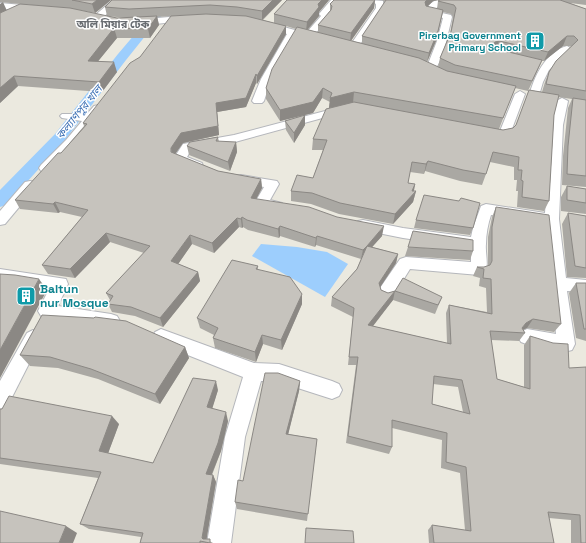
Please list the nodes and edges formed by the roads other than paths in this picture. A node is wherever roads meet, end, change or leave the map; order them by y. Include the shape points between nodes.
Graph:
1 (118, 0) edge
2 (335, 0) edge
3 (374, 0) edge
4 (442, 0) edge
5 (0, 6) edge
6 (22, 8) junction
7 (45, 10) edge
8 (274, 15) edge
9 (6, 17) edge
10 (200, 18) edge
11 (169, 20) junction
12 (106, 21) edge
13 (253, 22) edge
14 (129, 23) edge
15 (265, 25) junction
16 (162, 32) edge
17 (293, 32) junction
18 (309, 36) junction
19 (324, 40) edge
20 (567, 49) edge
21 (366, 50) edge
22 (532, 64) edge
23 (421, 65) edge
24 (546, 67) junction
25 (507, 92) edge
26 (520, 94) junction
27 (104, 99) edge
28 (552, 100) junction
29 (258, 101) dead end
30 (353, 107) edge
31 (476, 130) edge
32 (211, 171) edge
33 (225, 176) edge
34 (293, 208) edge
35 (557, 218) junction
36 (0, 220) edge
37 (351, 223) edge
38 (478, 244) junction
39 (0, 275) edge
40 (558, 284) junction
41 (586, 286) edge
42 (386, 293) edge
43 (46, 311) junction
44 (126, 323) edge
45 (144, 330) edge
46 (527, 337) dead end
47 (254, 372) junction
48 (332, 390) dead end
49 (0, 400) edge
50 (219, 543) edge

1 - 12 street via 92,18
2 - 18 street via 323,14 326,16
3 - 21 street via 380,3 380,8 350,46
4 - 23 street via 428,12 448,17 434,71
5 - 6 street
6 - 7 street
6 - 9 street
8 - 15 street
10 - 11 street
11 - 14 street
11 - 16 street
13 - 15 street
15 - 17 street
17 - 18 street
17 - 29 street via 266,79
18 - 19 street
20 - 24 street
22 - 24 street
24 - 28 street via 536,83
25 - 26 street
26 - 28 street
26 - 31 street via 505,134
27 - 36 street via 77,117
28 - 35 street via 557,125 560,191
30 - 32 street via 235,138 187,147 180,158
33 - 34 street via 272,184 261,204
35 - 38 street via 486,209
35 - 40 street
37 - 38 street via 403,234
38 - 42 street via 479,269 406,263
39 - 43 street via 60,284
40 - 41 street
40 - 46 street via 566,344
43 - 44 street
43 - 49 street
45 - 47 street
47 - 48 street via 279,373
47 - 50 street via 235,437

